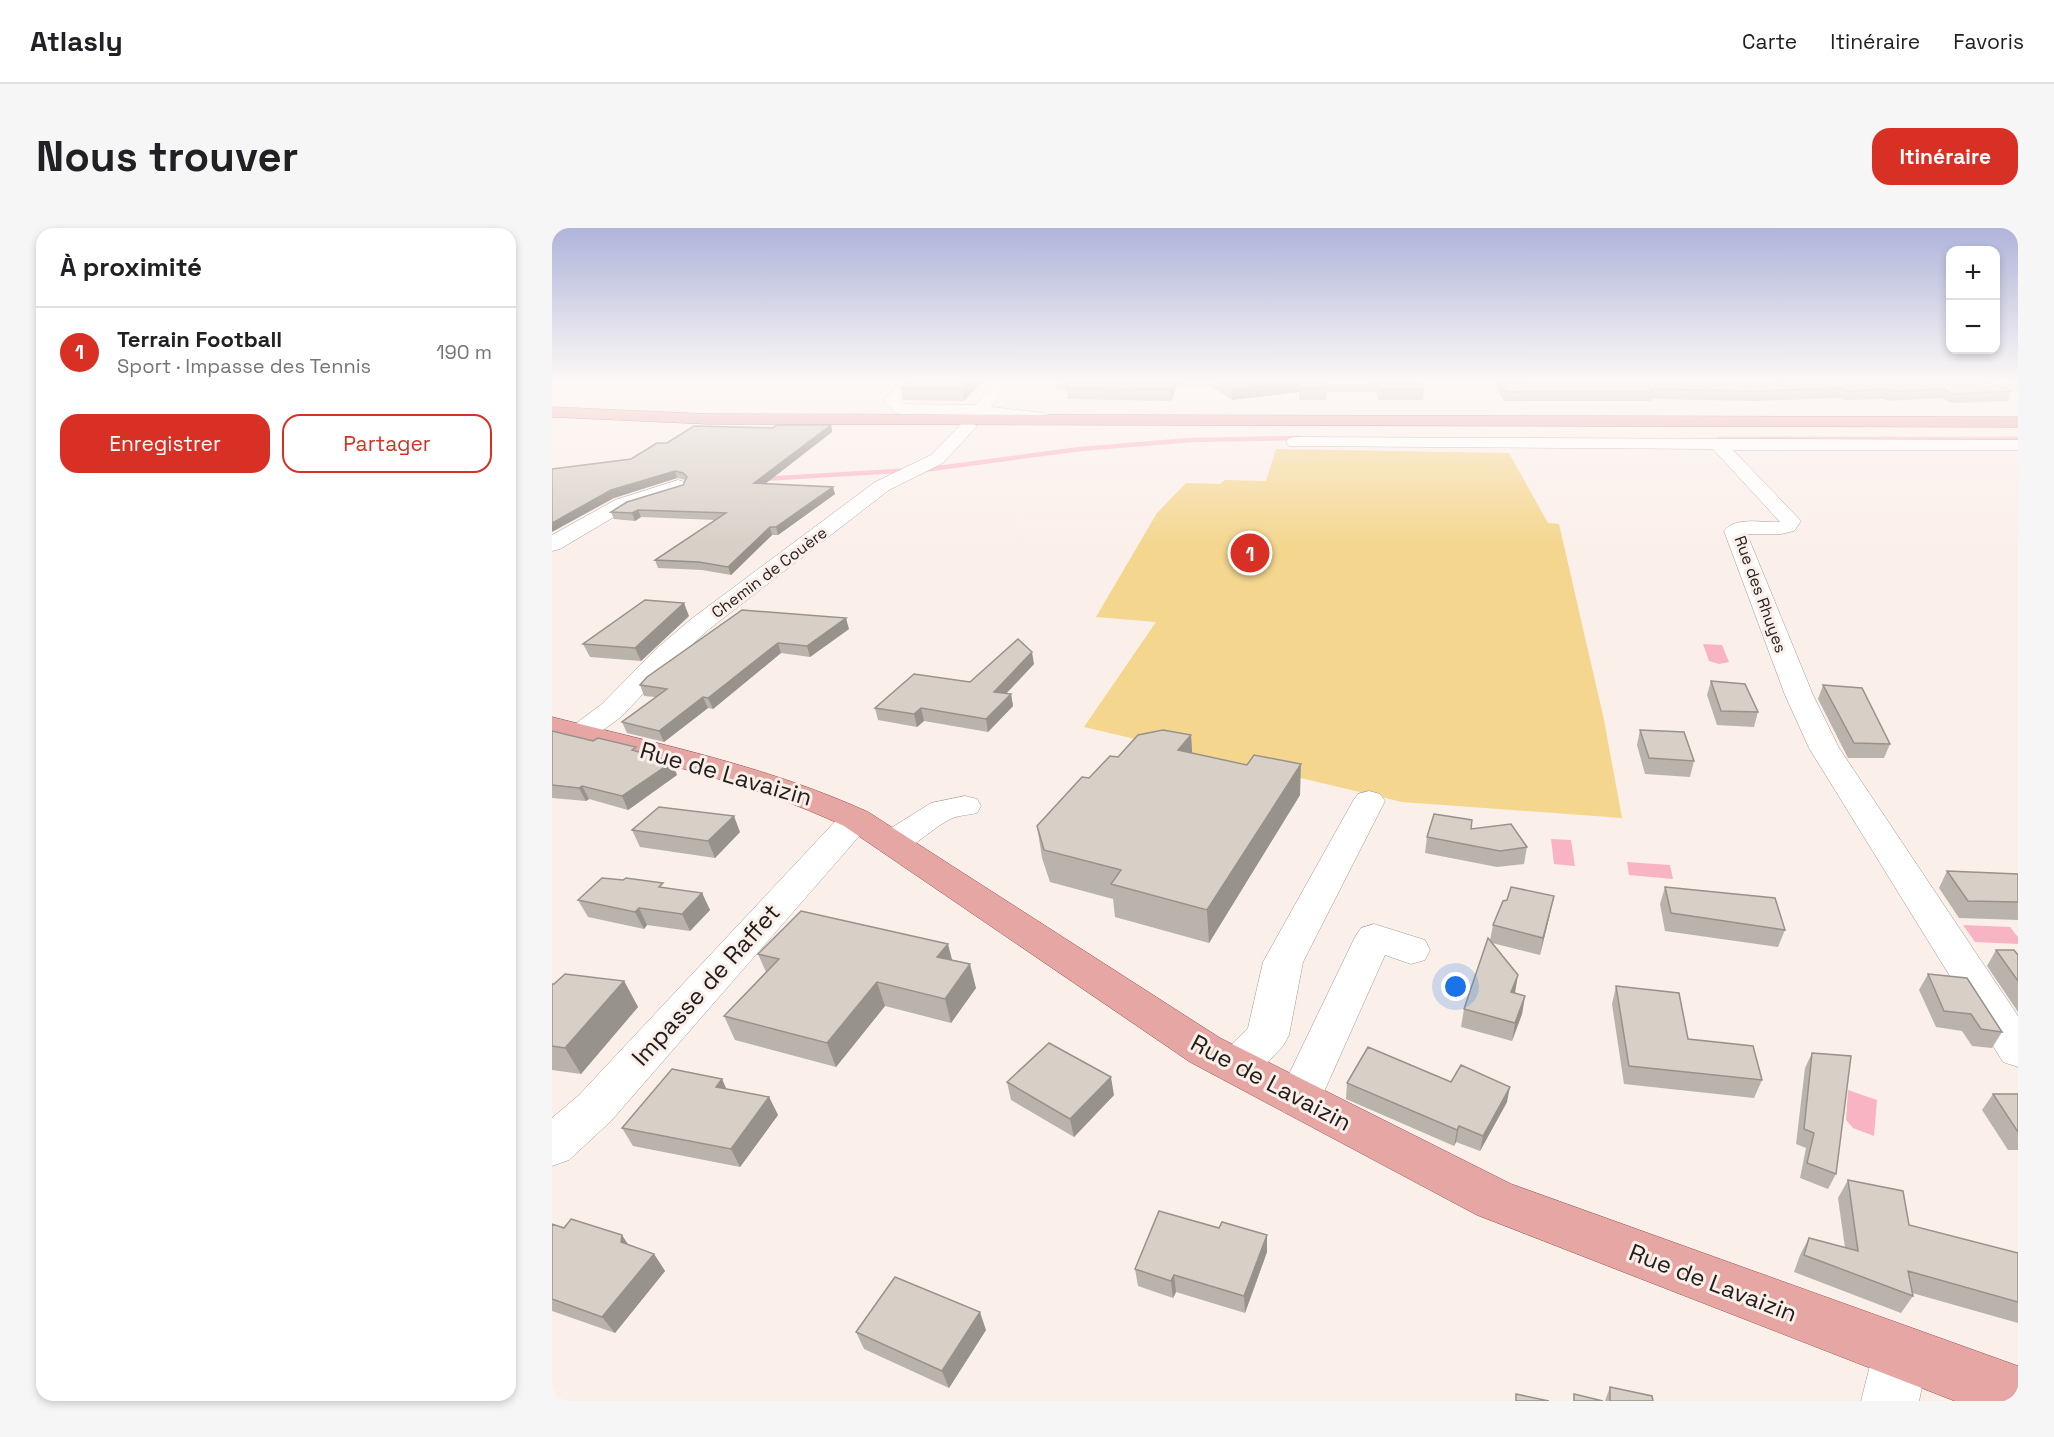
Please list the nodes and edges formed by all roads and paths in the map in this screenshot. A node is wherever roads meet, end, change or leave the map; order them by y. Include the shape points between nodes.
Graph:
1 (958, 437) edge
2 (1295, 442) dead end
3 (1728, 445) junction
4 (2018, 445) edge
5 (678, 486) edge
6 (552, 523) edge
7 (584, 524) junction
8 (552, 544) edge
9 (566, 730) edge
10 (1369, 801) dead end
11 (965, 806) dead end
12 (856, 819) junction
13 (892, 843) junction
14 (1411, 950) dead end
15 (2018, 1050) edge
16 (1237, 1067) junction
17 (1299, 1099) junction
18 (552, 1146) edge
19 (1895, 1378) edge
20 (2018, 1395) edge

1 - 9 street, Chemin de Couère via 937,459 882,486 699,626 612,710
2 - 3 street
3 - 4 street
3 - 15 street, Rue des Rhuyes via 1720,448 1791,521 1780,528 1735,531 1824,748
5 - 7 street via 622,504
6 - 7 street
7 - 8 street
9 - 12 main road, Rue de Lavaizin via 740,773 819,800
10 - 16 street via 1283,962 1268,1035
11 - 13 street via 943,810
12 - 13 main road, Rue de Lavaizin
12 - 18 street, Impasse de Raffet via 595,1108
13 - 16 main road, Rue de Lavaizin via 1205,1050
14 - 17 street via 1374,937
16 - 17 main road, Rue de Lavaizin
17 - 19 main road, Rue de Lavaizin via 1494,1200
19 - 20 main road, Rue de Lavaizin

